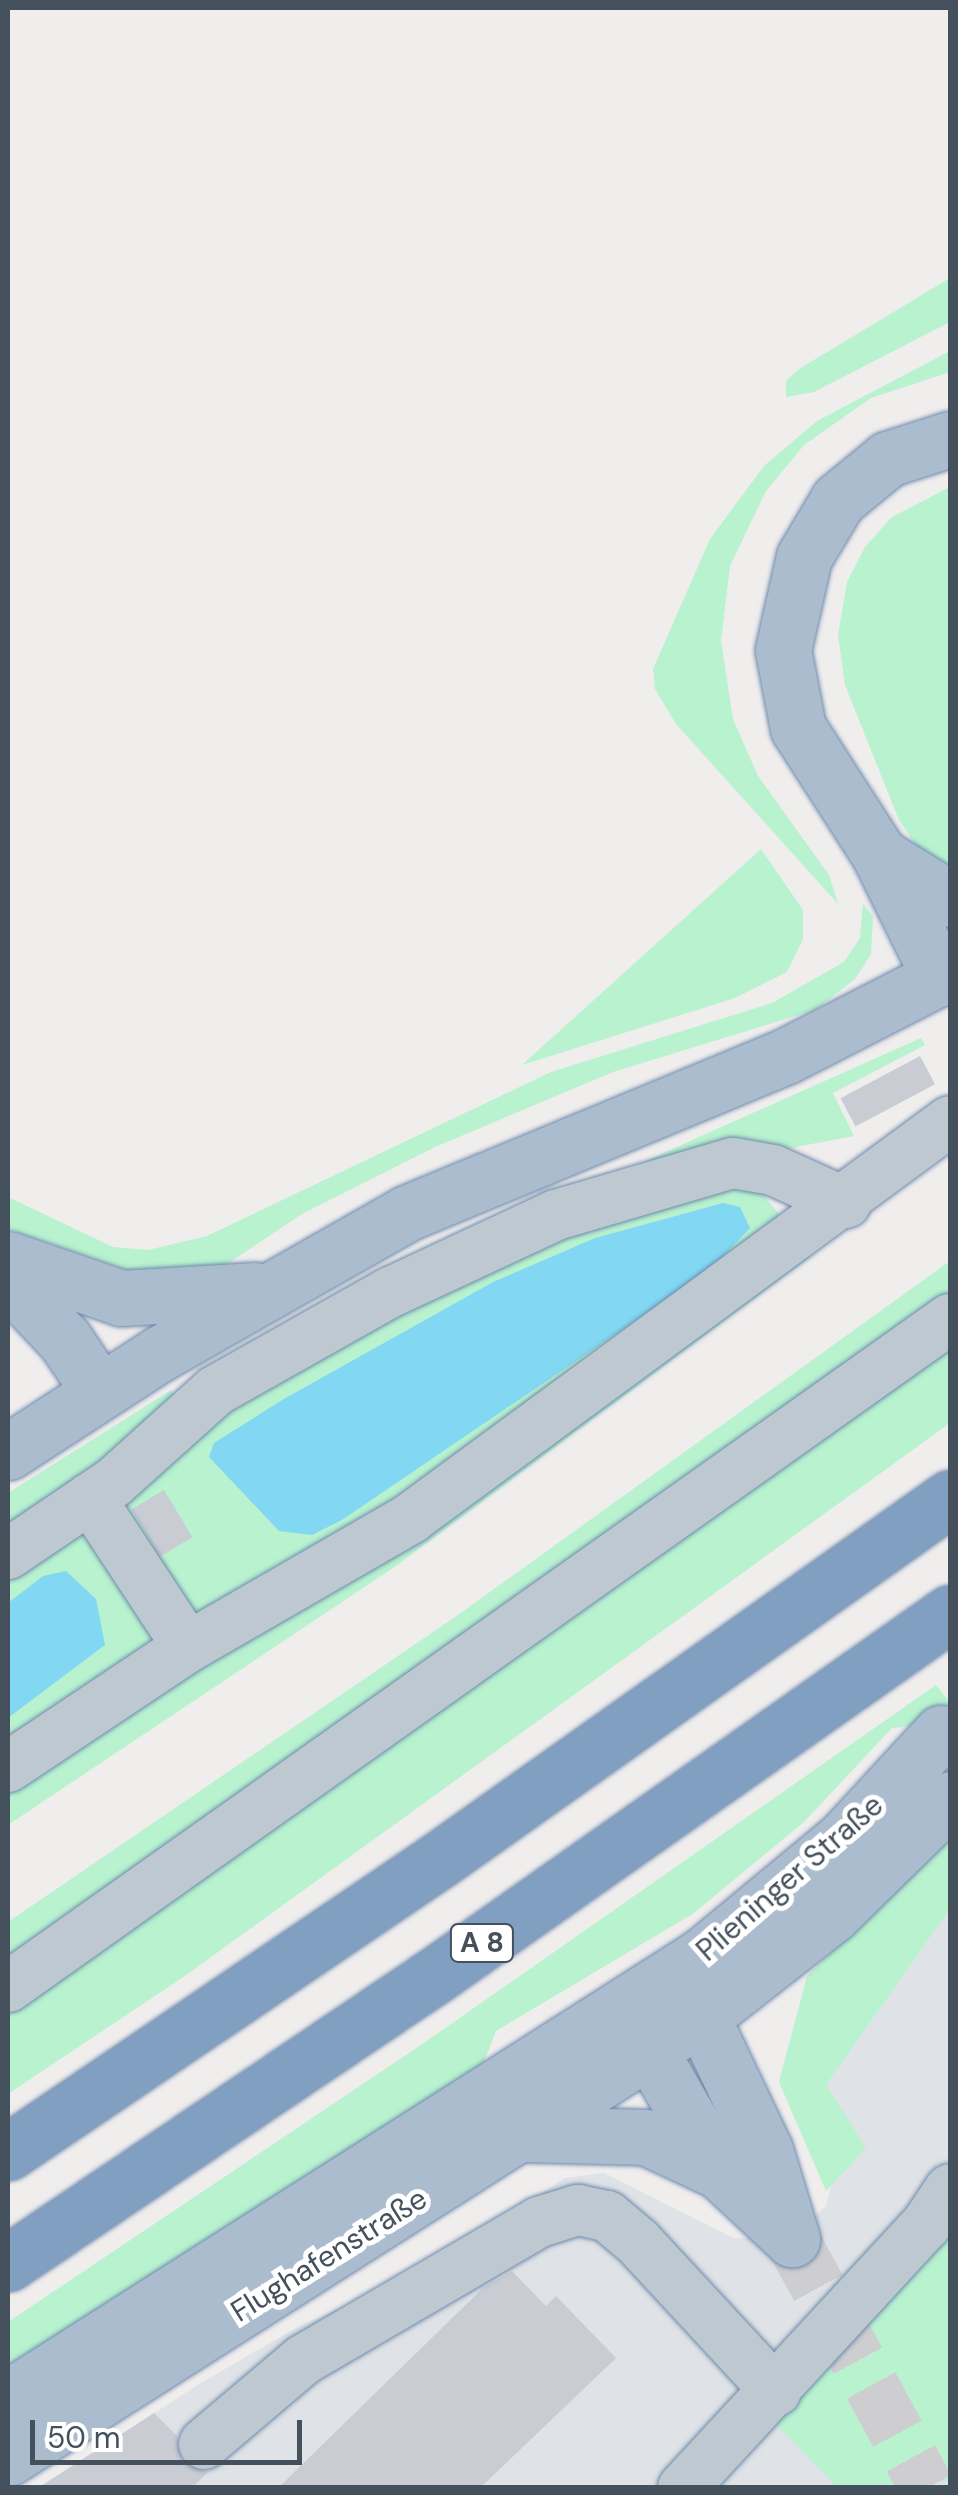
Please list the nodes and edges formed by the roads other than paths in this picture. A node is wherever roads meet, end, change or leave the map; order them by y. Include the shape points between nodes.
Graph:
1 (950, 439) edge
2 (879, 854) junction
3 (950, 899) edge
4 (945, 975) edge
5 (950, 1122) edge
6 (846, 1202) junction
7 (8, 1259) edge
8 (8, 1280) edge
9 (273, 1289) junction
10 (950, 1319) edge
11 (99, 1391) junction
12 (8, 1452) edge
13 (90, 1498) junction
14 (950, 1498) edge
15 (8, 1554) edge
16 (950, 1613) edge
17 (188, 1647) junction
18 (942, 1733) dead end
19 (8, 1768) edge
20 (950, 1799) edge
21 (8, 1987) edge
22 (691, 1994) junction
23 (637, 2029) junction
24 (521, 2134) junction
25 (8, 2152) edge
26 (719, 2171) junction
27 (950, 2189) edge
28 (8, 2263) edge
29 (776, 2391) junction
30 (8, 2398) edge
31 (204, 2444) dead end
32 (8, 2458) edge
33 (683, 2488) edge

1 - 2 main road via 896,455 845,492 804,557 785,626 793,716
2 - 3 main road
2 - 4 main road
4 - 9 main road via 762,1066 437,1198
5 - 6 lane
6 - 13 lane via 741,1163 609,1194 436,1270 234,1379
6 - 17 lane via 411,1518
7 - 9 main road via 121,1298
8 - 11 main road via 65,1340
9 - 11 main road
10 - 21 lane
11 - 12 main road
13 - 15 lane
13 - 17 lane
14 - 25 highway via 482,1830
16 - 28 highway, A 8 via 437,1974
17 - 19 lane
18 - 22 main road, Plieninger Straße
20 - 22 main road, Plieninger Straße via 832,1915
22 - 23 main road, Plieninger Straße
22 - 26 main road via 764,2150 792,2239
23 - 24 main road, Flughafenstraße
23 - 26 main road
23 - 30 main road, Flughafenstraße
24 - 26 main road via 646,2137
24 - 32 main road, Flughafenstraße
27 - 29 lane
29 - 31 lane via 638,2242 607,2216 578,2210 539,2222 303,2360
29 - 33 lane

